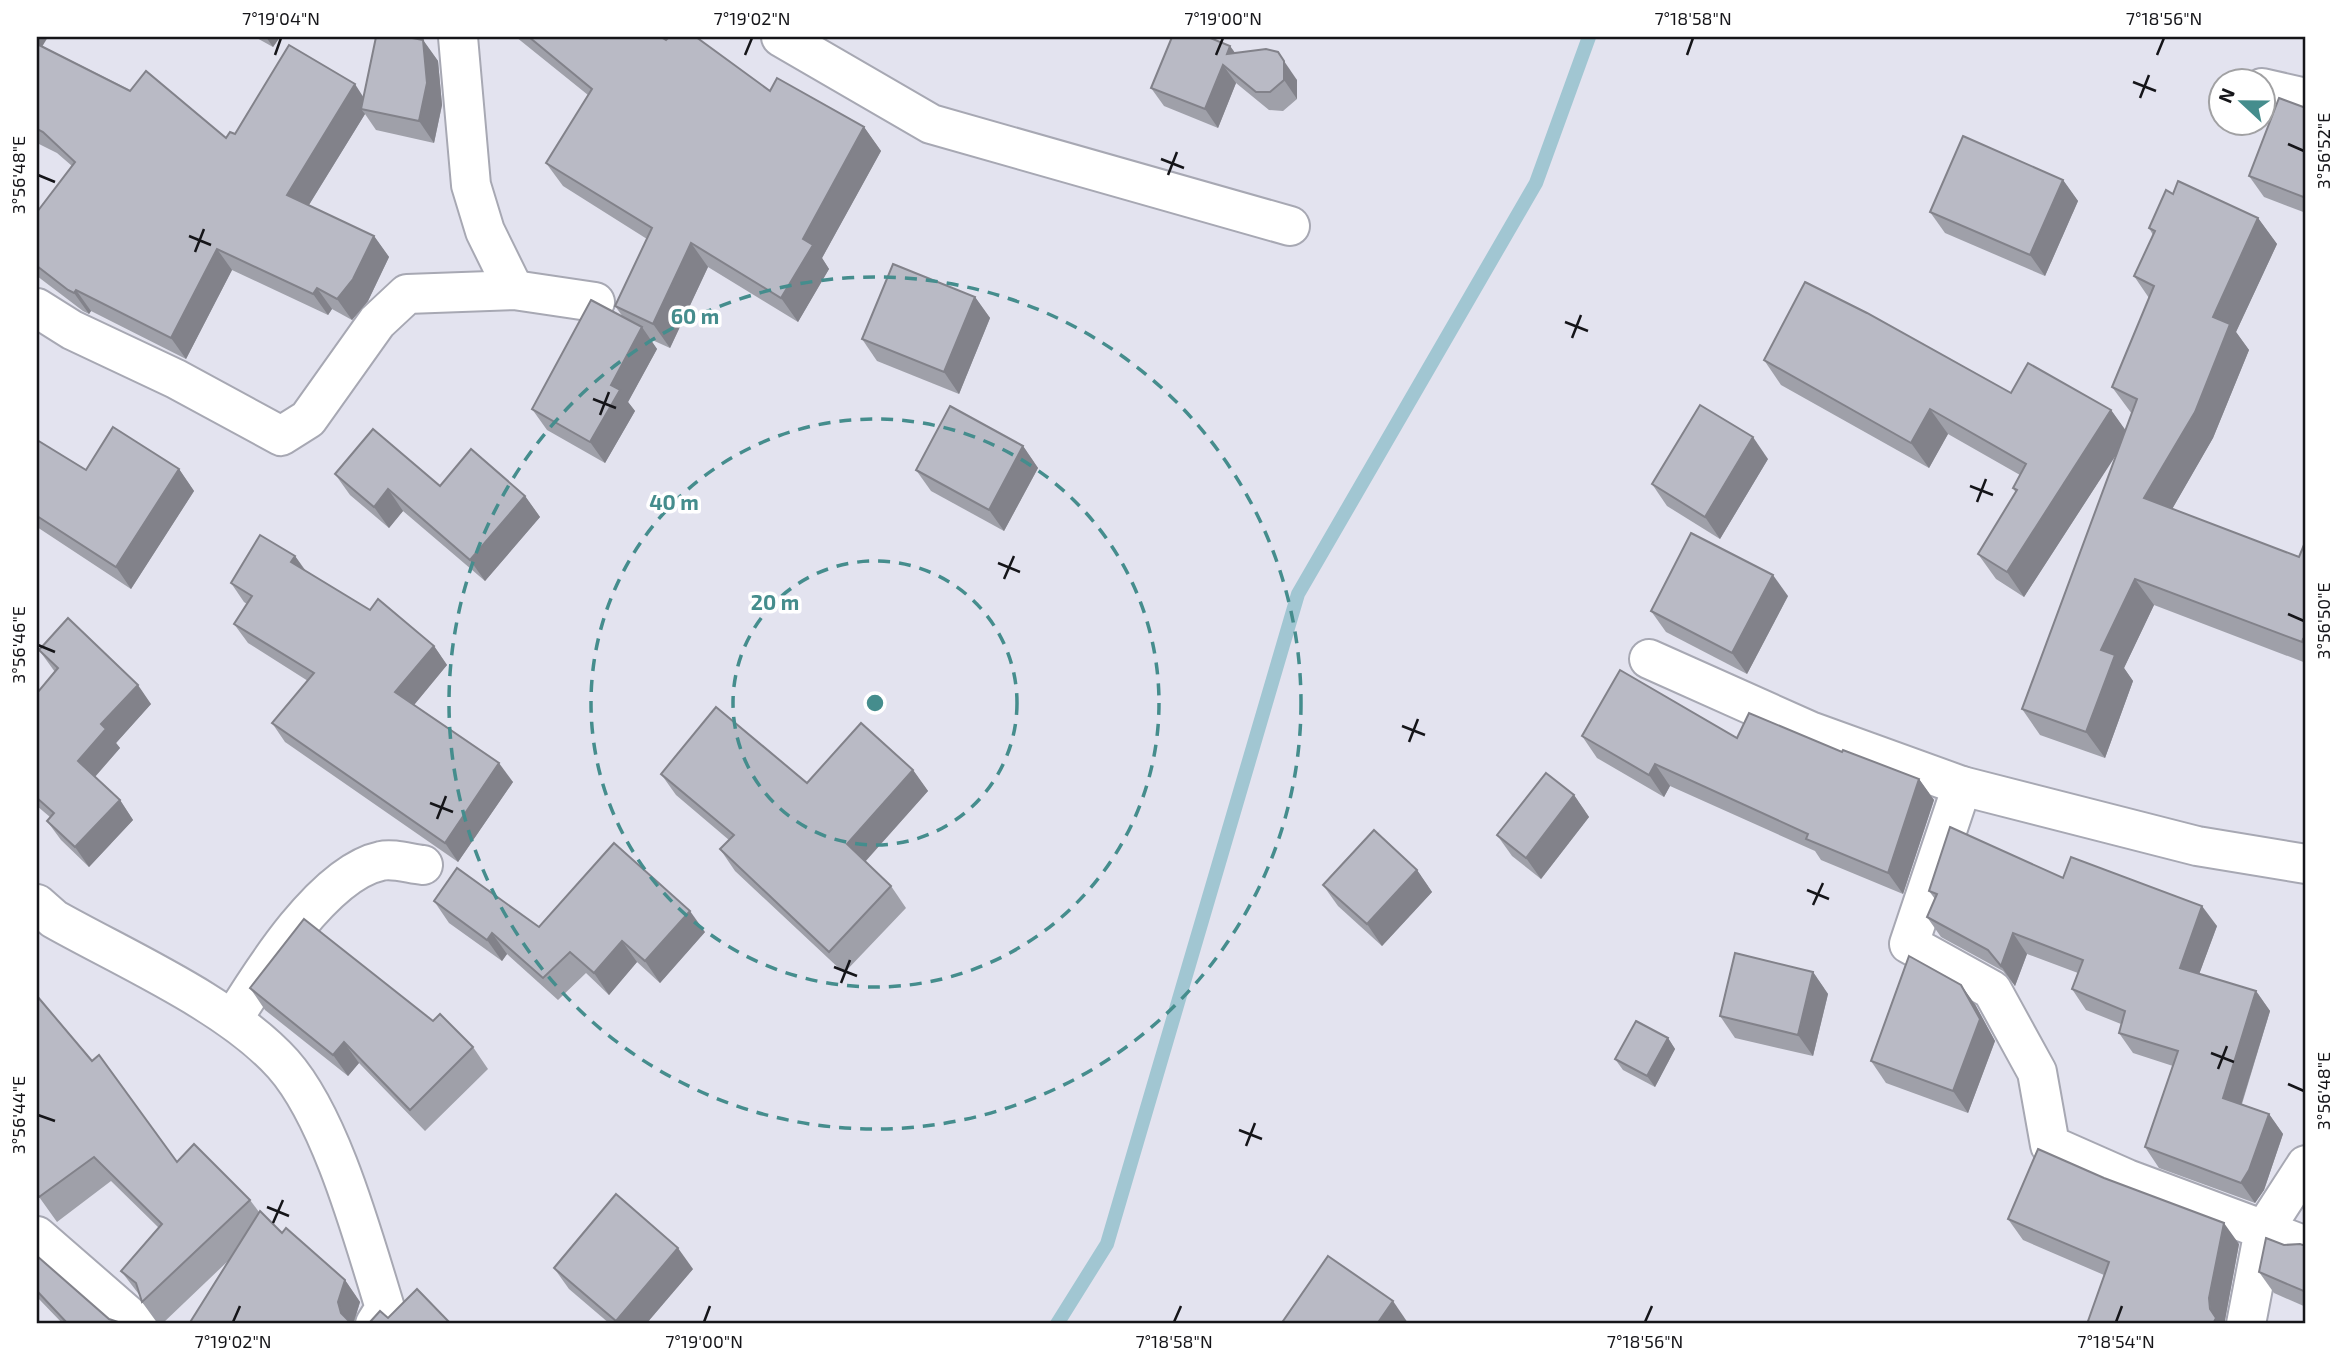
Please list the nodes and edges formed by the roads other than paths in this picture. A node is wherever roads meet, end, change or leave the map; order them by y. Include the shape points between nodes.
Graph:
1 (458, 37) edge
2 (781, 37) edge
3 (2276, 91) edge
4 (2306, 98) edge
5 (1290, 226) dead end
6 (514, 290) junction
7 (595, 302) edge
8 (37, 308) edge
9 (1649, 659) dead end
10 (1962, 786) junction
11 (2306, 864) edge
12 (423, 865) dead end
13 (43, 919) edge
14 (233, 1019) junction
15 (2306, 1165) edge
16 (2264, 1230) junction
17 (37, 1236) edge
18 (2306, 1246) edge
19 (138, 1324) edge
20 (375, 1324) edge
21 (2246, 1324) edge

1 - 6 street via 471,185 485,231
2 - 5 street via 931,124
3 - 4 street
6 - 7 street
6 - 8 street via 407,294 377,322 308,419 281,436
9 - 10 street via 1810,731
10 - 11 street via 2197,846
10 - 16 street via 1909,944 1992,990 2037,1072 2050,1145
12 - 14 street via 381,860 340,881 271,957
13 - 14 street
14 - 20 street via 284,1065 321,1124 385,1308
15 - 16 street
16 - 18 street
16 - 21 street
17 - 19 street

